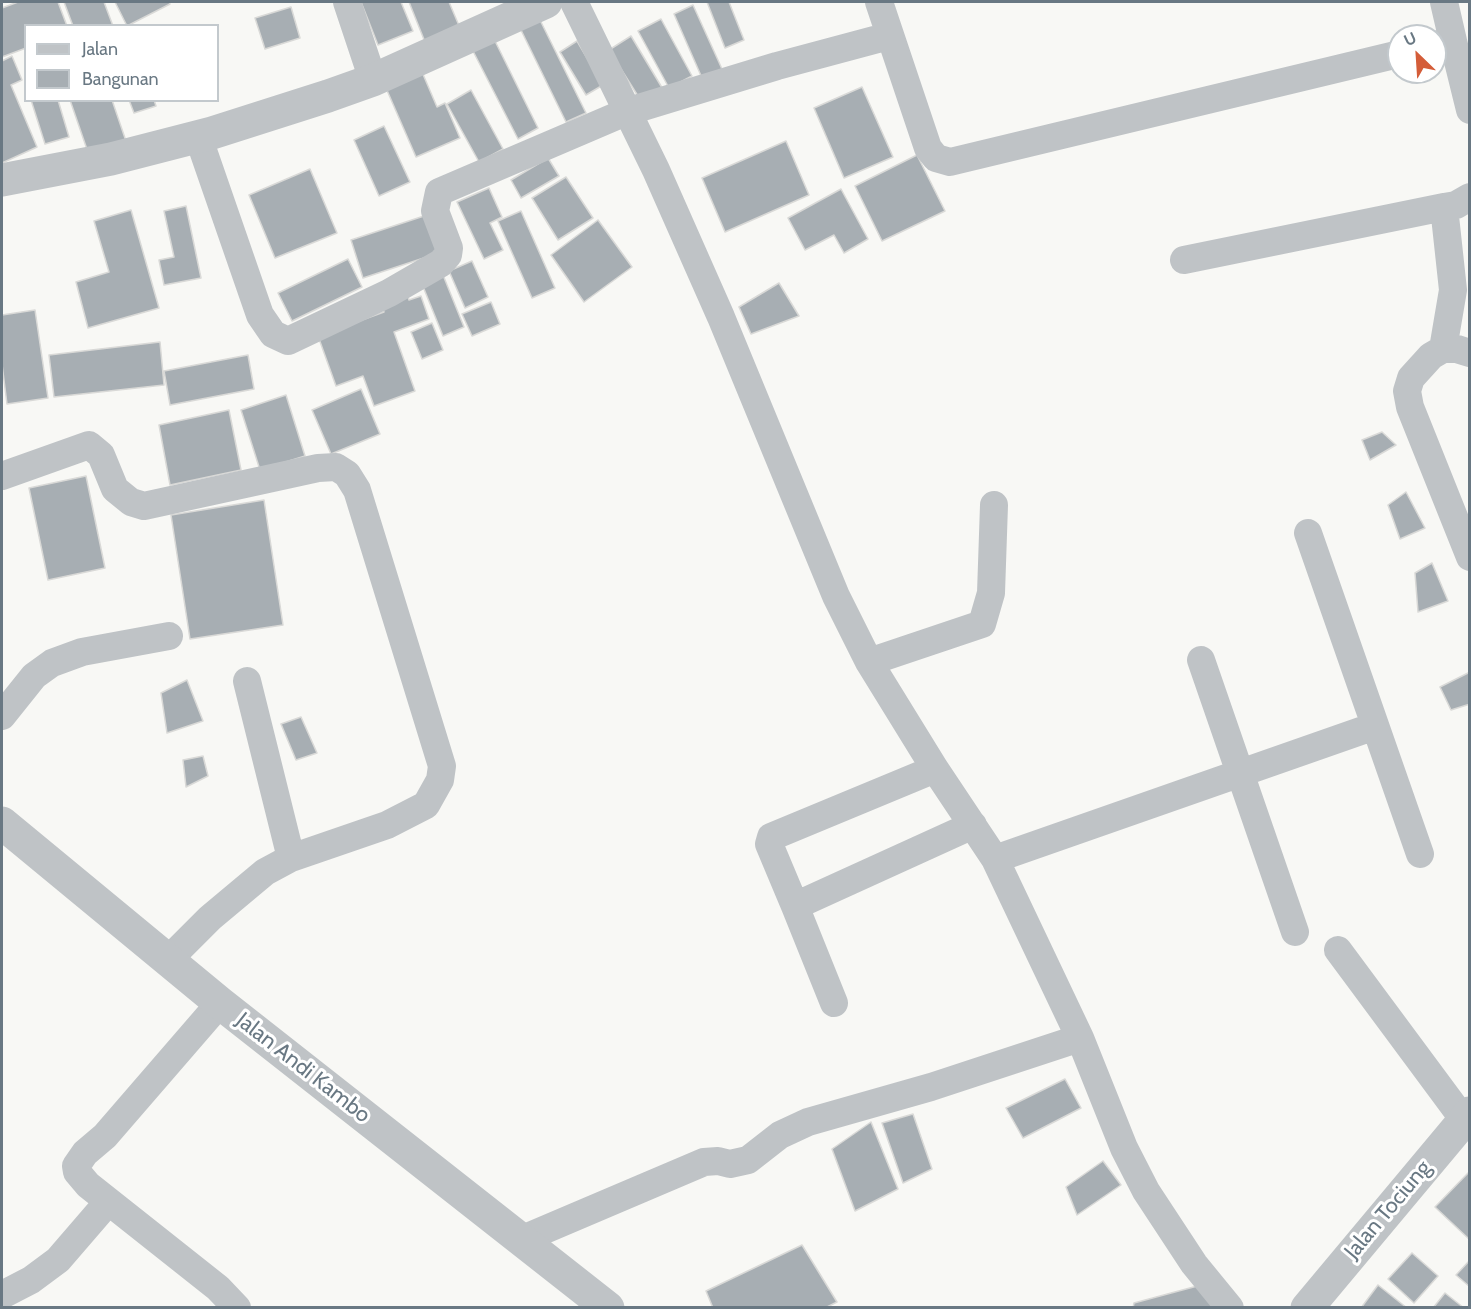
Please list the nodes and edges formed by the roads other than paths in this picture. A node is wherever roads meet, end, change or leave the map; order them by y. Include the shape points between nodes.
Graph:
1 (347, 2) edge
2 (546, 2) edge
3 (574, 2) edge
4 (879, 2) edge
5 (1444, 2) edge
6 (1444, 24) edge
7 (889, 36) junction
8 (1447, 51) edge
9 (1387, 57) edge
10 (373, 80) junction
11 (1470, 110) edge
12 (626, 112) junction
13 (198, 136) junction
14 (2, 180) edge
15 (1457, 202) edge
16 (1184, 260) dead end
17 (1456, 351) edge
18 (2, 476) edge
19 (994, 506) dead end
20 (1308, 533) dead end
21 (1468, 550) edge
22 (169, 636) dead end
23 (1200, 660) dead end
24 (869, 662) junction
25 (247, 681) dead end
26 (2, 716) edge
27 (1375, 726) junction
28 (935, 770) junction
29 (1240, 773) junction
30 (2, 823) edge
31 (973, 825) junction
32 (1420, 854) dead end
33 (291, 858) junction
34 (995, 859) junction
35 (795, 906) junction
36 (1295, 932) dead end
37 (1338, 950) dead end
38 (169, 959) junction
39 (220, 1003) junction
40 (834, 1003) dead end
41 (1080, 1038) junction
42 (1467, 1116) edge
43 (108, 1202) junction
44 (523, 1239) junction
45 (2, 1295) edge
46 (237, 1308) edge
47 (608, 1308) edge
48 (1230, 1308) edge
49 (1307, 1308) edge

1 - 10 street
2 - 10 street
3 - 12 street
4 - 7 street
5 - 6 street
7 - 9 street via 928,148 936,158 950,162
7 - 12 street
8 - 11 street
10 - 13 street
12 - 13 street via 439,192 435,211 448,248 441,263 389,293 288,341 273,334 260,315
12 - 24 street via 721,317 836,596
13 - 14 street via 111,159
15 - 16 street
15 - 17 street
17 - 21 street via 1421,364 1407,391
18 - 33 street via 89,445 101,454 116,489 131,502 144,506 318,468 336,467 347,474 357,490 442,766 440,780 426,805 387,825
19 - 24 street via 991,593 982,624
20 - 27 street
22 - 26 street via 82,652 52,663 34,676
23 - 29 street
24 - 28 street
25 - 33 street
27 - 29 street
27 - 32 street
28 - 31 street
28 - 35 street via 771,837 769,844
29 - 34 street
29 - 36 street
30 - 38 street, Jalan Andi Kambo
31 - 34 street
31 - 35 street
33 - 38 street via 265,872
34 - 41 street
35 - 40 street
37 - 42 street
38 - 39 street, Jalan Andi Kambo
39 - 43 street via 76,1167 88,1185
39 - 44 street, Jalan Andi Kambo
41 - 44 street via 808,1122 780,1135 748,1160 730,1164 704,1162
41 - 48 street via 1124,1148 1146,1191 1194,1264
42 - 49 street, Jalan Tociung
43 - 45 street via 58,1260
43 - 46 street via 218,1288
44 - 47 street, Jalan Andi Kambo

